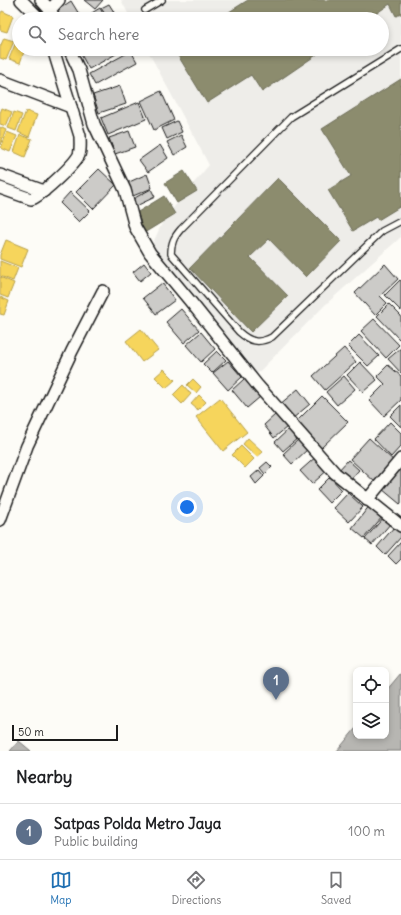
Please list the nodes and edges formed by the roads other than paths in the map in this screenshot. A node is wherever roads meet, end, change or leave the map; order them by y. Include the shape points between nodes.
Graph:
1 (21, 0) edge
2 (41, 0) edge
3 (59, 0) edge
4 (162, 0) edge
5 (145, 10) dead end
6 (33, 12) edge
7 (50, 12) edge
8 (53, 12) edge
9 (401, 49) edge
10 (55, 56) edge
11 (72, 56) edge
12 (0, 80) edge
13 (71, 107) junction
14 (1, 177) edge
15 (0, 188) edge
16 (44, 190) junction
17 (401, 221) edge
18 (103, 291) dead end
19 (401, 459) edge
20 (367, 500) junction
21 (0, 520) edge
22 (401, 526) edge

1 - 6 street
2 - 7 street
3 - 8 street
4 - 5 lane
9 - 17 lane via 291,117 178,232 171,246 171,254 245,338 264,341 272,337 382,232
10 - 13 street
11 - 20 street via 79,70 94,124 125,190 135,227 150,253 286,419 335,473
12 - 13 street
13 - 16 street via 80,136 79,154
14 - 16 street
15 - 16 street via 32,199
18 - 21 street via 26,446
19 - 20 street
20 - 22 street

